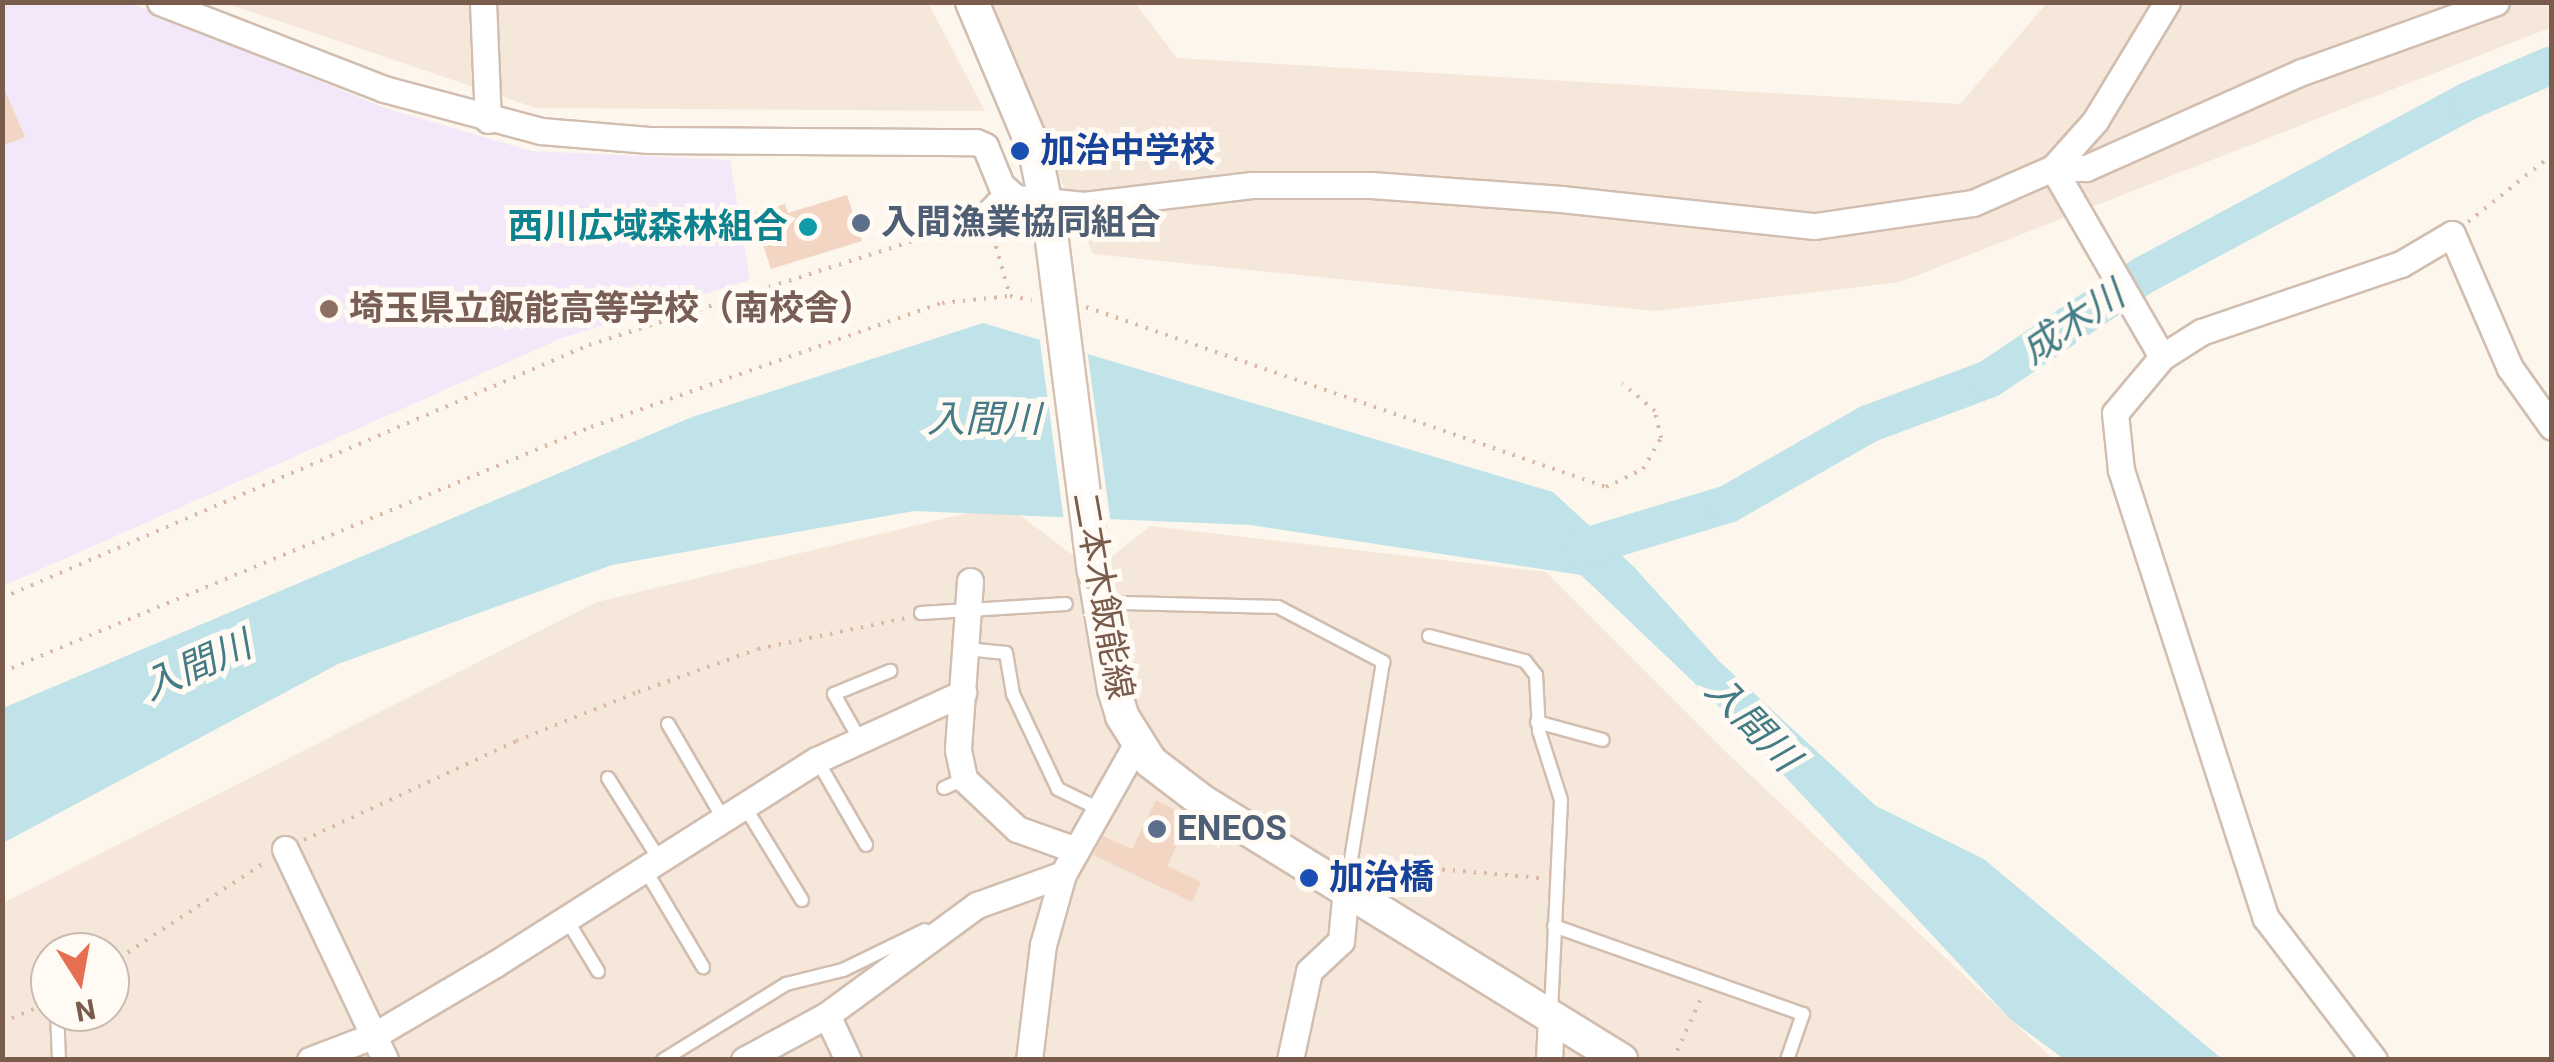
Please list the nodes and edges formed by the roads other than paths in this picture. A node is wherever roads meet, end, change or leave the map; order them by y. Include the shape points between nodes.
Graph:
1 (160, 2) edge
2 (483, 2) edge
3 (972, 2) edge
4 (2168, 2) edge
5 (2496, 2) edge
6 (488, 120) junction
7 (2053, 168) junction
8 (1008, 193) junction
9 (1049, 213) junction
10 (988, 215) road end
11 (2162, 357) junction
12 (2552, 427) edge
13 (970, 581) dead end
14 (1124, 603) dead end
15 (1066, 604) dead end
16 (971, 609) junction
17 (920, 613) road end
18 (1430, 636) dead end
19 (968, 650) junction
20 (890, 670) dead end
21 (963, 693) junction
22 (1537, 722) junction
23 (668, 724) dead end
24 (860, 740) junction
25 (1603, 740) dead end
26 (1136, 743) junction
27 (818, 760) junction
28 (608, 778) dead end
29 (1099, 809) junction
30 (735, 814) junction
31 (866, 845) dead end
32 (285, 849) road end
33 (1076, 850) junction
34 (654, 866) junction
35 (1064, 874) junction
36 (1348, 875) junction
37 (802, 900) dead end
38 (977, 905) junction
39 (567, 920) junction
40 (1554, 926) junction
41 (703, 968) dead end
42 (598, 971) dead end
43 (827, 1015) junction
44 (1551, 1016) junction
45 (57, 1032) edge
46 (375, 1035) junction
47 (59, 1060) edge
48 (310, 1060) edge
49 (386, 1060) edge
50 (663, 1060) edge
51 (744, 1060) edge
52 (848, 1060) edge
53 (1028, 1060) edge
54 (1290, 1060) edge
55 (1549, 1060) edge
56 (1620, 1060) edge
57 (1787, 1060) edge
58 (2374, 1060) edge

1 - 6 street via 384,89
2 - 6 street
3 - 9 main road, 二本木飯能線 via 1024,118
4 - 7 street via 2096,121
5 - 7 street via 2302,72 2086,168
6 - 8 street via 649,140 976,142 985,146
7 - 9 street via 1973,204 1815,226 1561,198 1335,184 1252,184
7 - 11 street
8 - 9 street
8 - 10 street
9 - 26 main road, 二本木飯能線, bridge via 1094,571 1114,689
11 - 12 street via 2201,332 2402,264 2452,234 2510,368
11 - 58 street via 2115,413 2121,470 2266,918
13 - 16 street
14 - 36 lane via 1278,606 1384,662
15 - 16 lane
16 - 17 lane
16 - 19 street
18 - 22 lane via 1524,660 1536,675
19 - 21 street
19 - 29 lane via 1006,652 1012,694 1058,789
20 - 24 lane via 834,694
21 - 24 street
21 - 33 street via 954,784 1016,829
22 - 25 lane
22 - 40 lane via 1561,800
23 - 30 lane
24 - 27 street
26 - 29 street
26 - 36 main road, 二本木飯能線 via 1202,801
27 - 30 street
27 - 31 lane
28 - 34 lane
29 - 33 street
30 - 34 street
30 - 37 lane
32 - 46 street
33 - 35 street
34 - 39 street
34 - 41 lane
35 - 38 street
35 - 53 street via 1042,945
36 - 44 main road, 二本木飯能線
36 - 54 street via 1341,941 1309,971
38 - 43 street
38 - 50 lane via 844,970 786,984
39 - 42 lane
39 - 46 street
40 - 44 lane
40 - 57 lane via 1802,1014
43 - 51 street
43 - 52 street
44 - 55 street
44 - 56 main road, 二本木飯能線
45 - 47 lane
46 - 48 street
46 - 49 street

